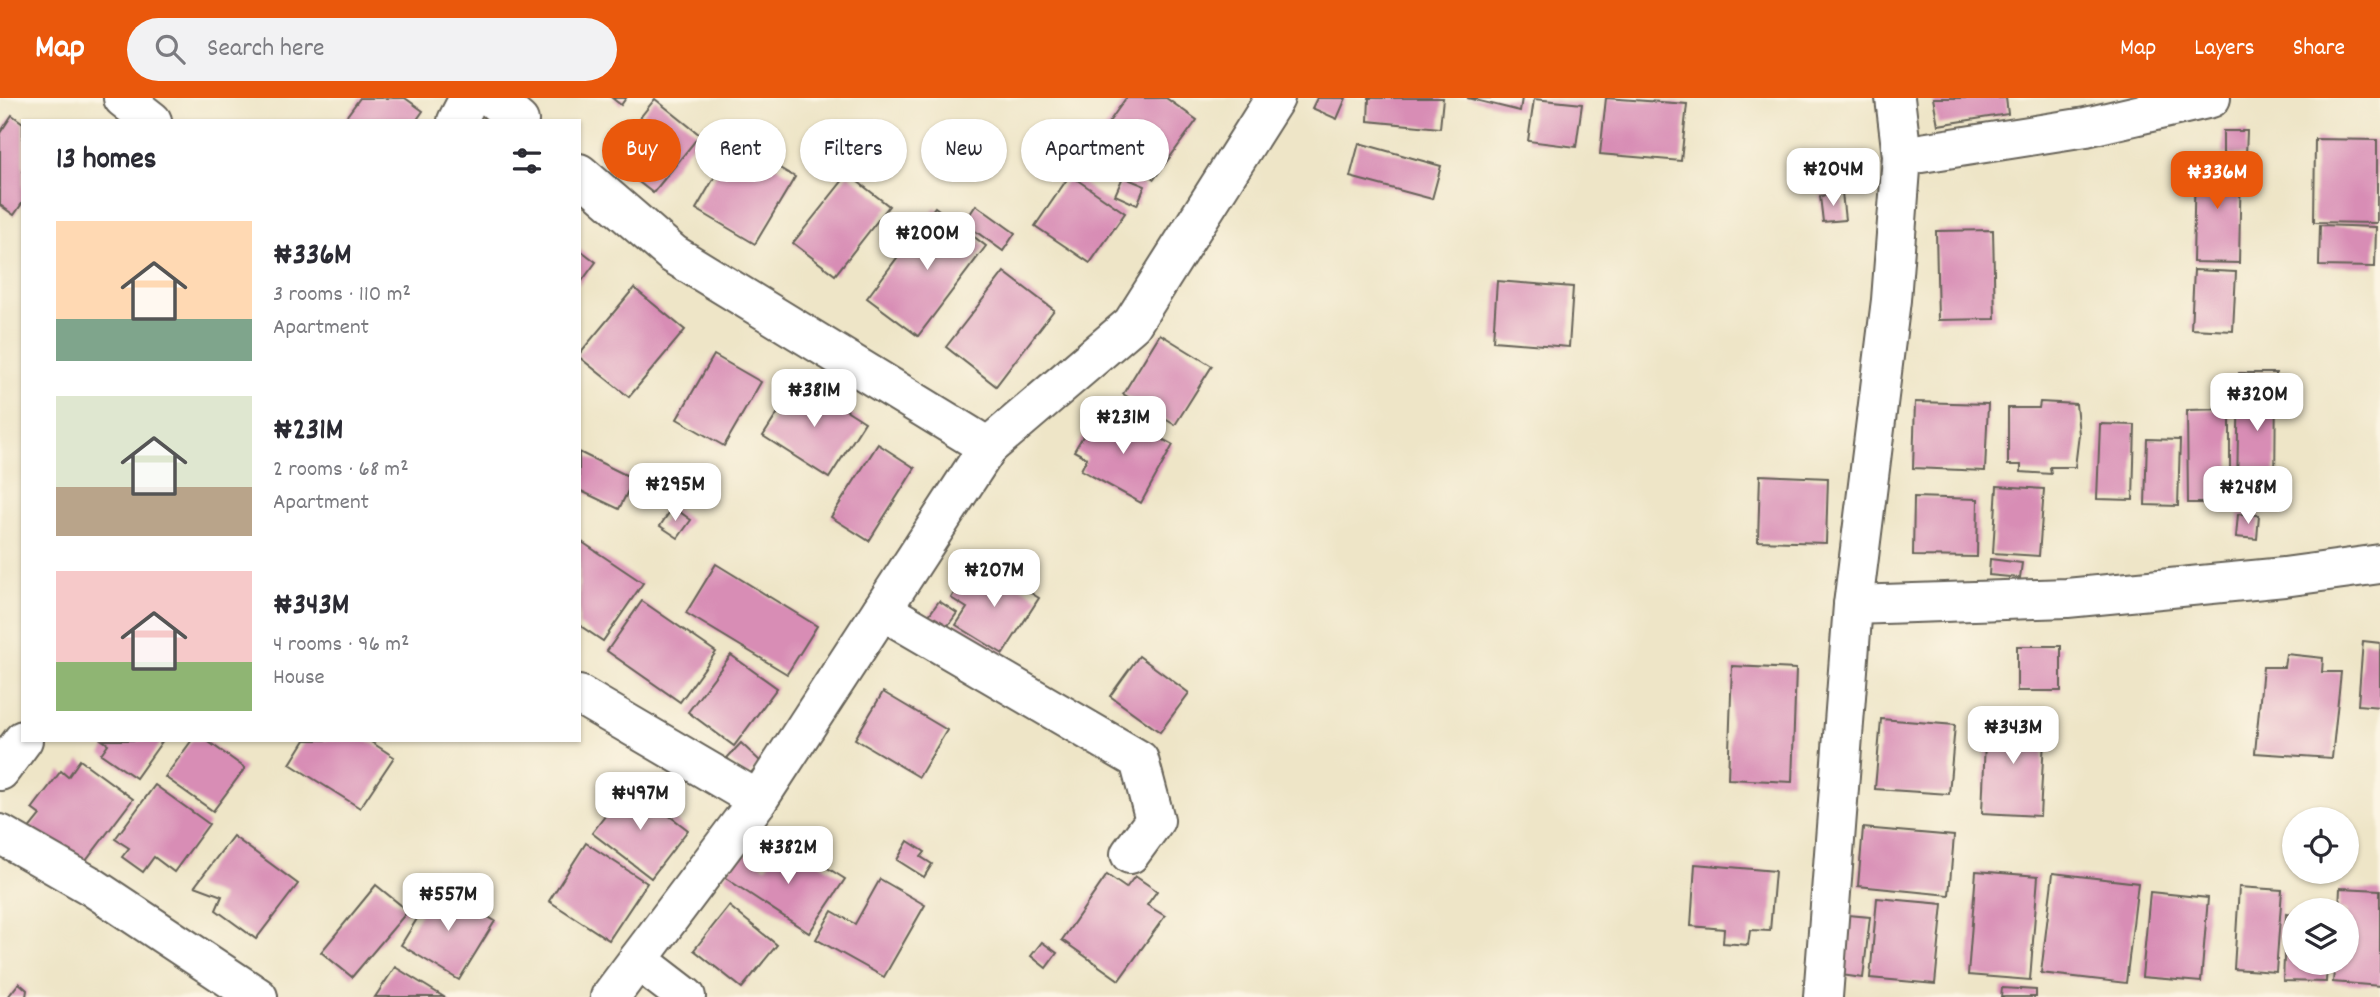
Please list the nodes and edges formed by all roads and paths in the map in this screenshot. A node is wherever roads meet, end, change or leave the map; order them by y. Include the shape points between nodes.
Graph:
1 (124, 98) edge
2 (469, 98) edge
3 (492, 98) edge
4 (1895, 98) edge
5 (2211, 98) edge
6 (1261, 103) edge
7 (150, 119) edge
8 (458, 119) edge
9 (517, 119) edge
10 (1902, 156) junction
11 (581, 175) edge
12 (988, 447) junction
13 (2380, 564) edge
14 (1853, 605) junction
15 (882, 610) junction
16 (581, 696) edge
17 (22, 742) edge
18 (0, 771) edge
19 (758, 800) junction
20 (0, 834) edge
21 (1130, 855) dead end
22 (638, 960) junction
23 (258, 997) edge
24 (610, 997) edge
25 (686, 997) edge
26 (1823, 997) edge

1 - 7 street
2 - 8 street
3 - 9 street
4 - 10 street
5 - 10 street via 2086,127
6 - 12 street via 1132,324
10 - 14 street via 1891,300
11 - 12 street via 673,254
12 - 15 street
13 - 14 street via 2067,598
14 - 26 street
15 - 19 street
15 - 21 street via 1139,760 1155,820
16 - 19 street
17 - 18 street
19 - 22 street
20 - 23 street via 92,886
22 - 24 street
22 - 25 street

